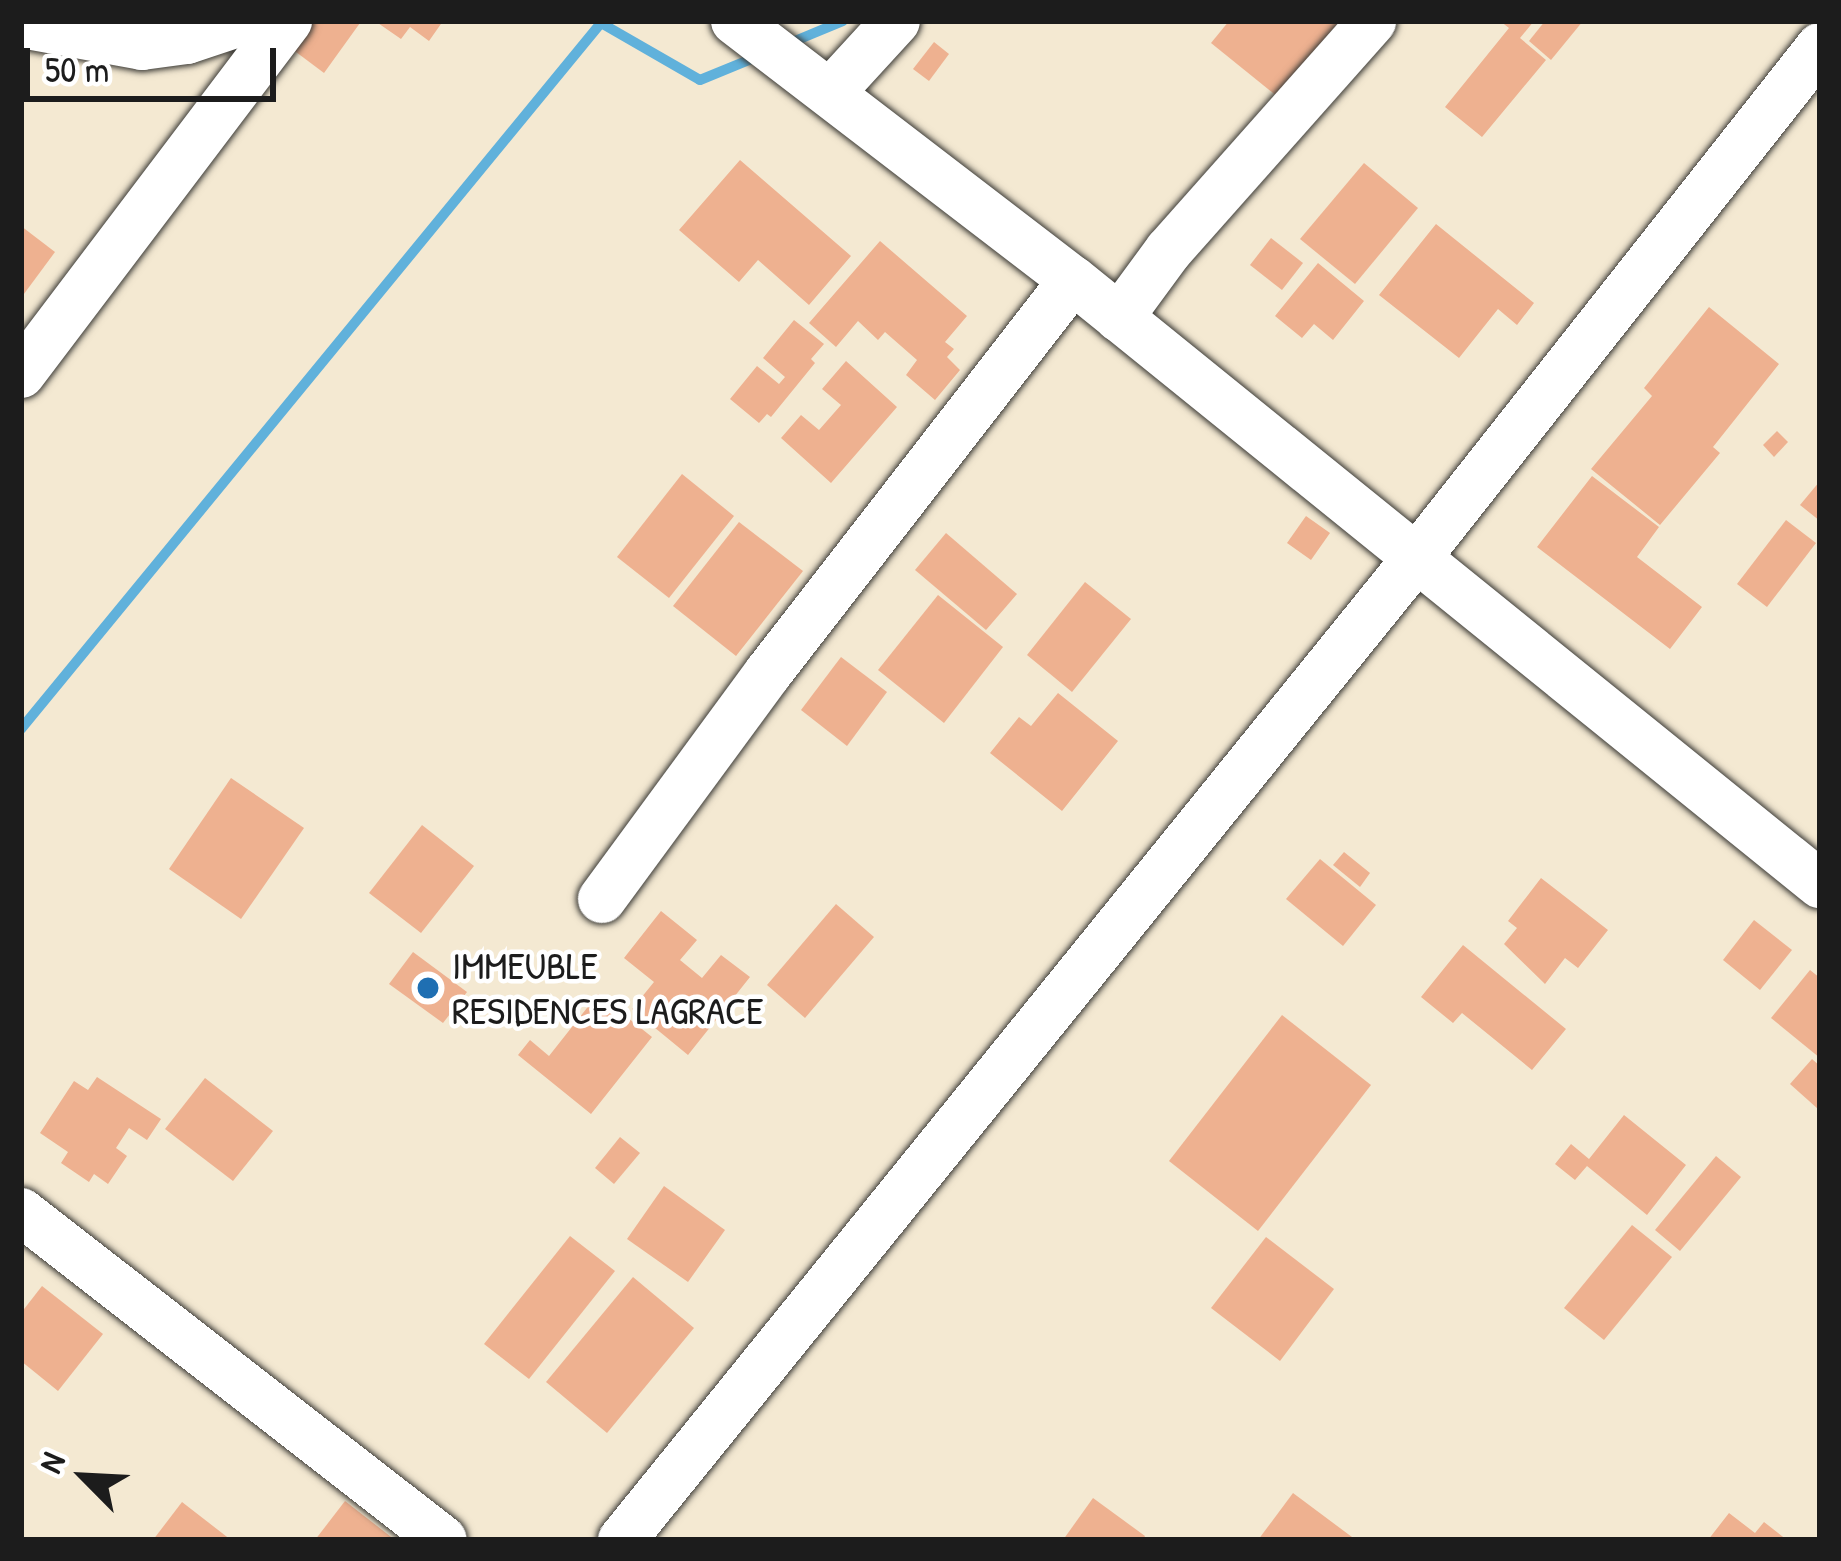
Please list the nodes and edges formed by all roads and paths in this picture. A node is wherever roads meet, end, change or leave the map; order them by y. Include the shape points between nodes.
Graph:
1 (244, 21) edge
2 (289, 21) edge
3 (735, 21) edge
4 (896, 21) edge
5 (1372, 21) edge
6 (21, 24) edge
7 (1820, 47) edge
8 (831, 92) junction
9 (1073, 280) junction
10 (1119, 317) junction
11 (21, 374) edge
12 (1415, 560) junction
13 (1812, 861) edge
14 (602, 899) dead end
15 (21, 1212) edge
16 (443, 1540) edge
17 (622, 1540) edge

1 - 6 street via 142,46
2 - 11 street
3 - 8 street
4 - 8 street
5 - 10 street
7 - 12 street
8 - 9 street
9 - 10 street
9 - 14 street
10 - 12 street
12 - 13 street
12 - 17 street
15 - 16 street

